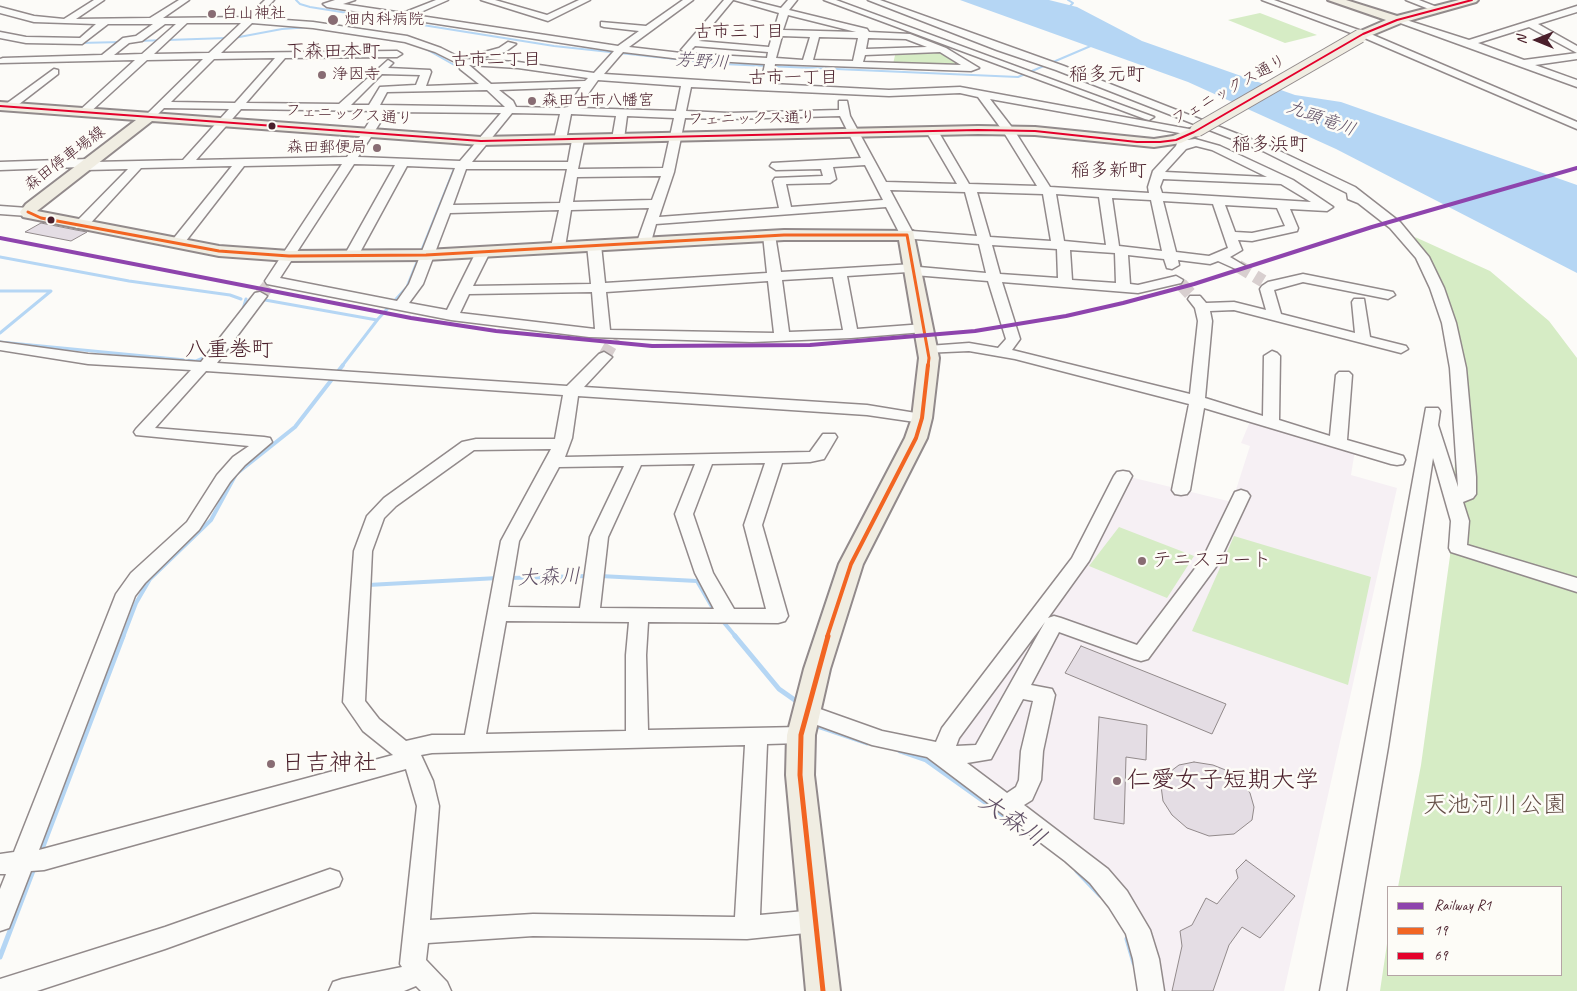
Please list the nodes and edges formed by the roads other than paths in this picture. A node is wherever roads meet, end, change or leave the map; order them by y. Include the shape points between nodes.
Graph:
1 (100, 0) edge
2 (185, 0) edge
3 (270, 0) edge
4 (347, 0) edge
5 (351, 0) edge
6 (444, 0) edge
7 (485, 0) edge
8 (585, 0) edge
9 (690, 0) edge
10 (730, 0) edge
11 (738, 0) edge
12 (777, 0) edge
13 (828, 0) edge
14 (872, 0) edge
15 (1266, 0) edge
16 (1334, 0) edge
17 (1410, 0) edge
18 (1472, 0) edge
19 (789, 5) edge
20 (1437, 9) junction
21 (1574, 9) edge
22 (0, 10) edge
23 (403, 11) junction
24 (26, 17) junction
25 (548, 18) junction
26 (250, 20) junction
27 (1397, 20) junction
28 (158, 21) junction
29 (184, 21) junction
30 (65, 22) junction
31 (104, 22) junction
32 (604, 24) dead end
33 (1531, 24) junction
34 (339, 29) junction
35 (649, 30) junction
36 (0, 34) edge
37 (518, 34) junction
38 (779, 34) junction
39 (814, 34) junction
40 (386, 35) junction
41 (861, 35) junction
42 (1362, 35) junction
43 (0, 39) edge
44 (633, 40) junction
45 (501, 41) dead end
46 (26, 42) junction
47 (415, 42) junction
48 (661, 43) dead end
49 (1469, 43) junction
50 (511, 44) junction
51 (687, 45) junction
52 (621, 48) junction
53 (772, 50) junction
54 (944, 50) junction
55 (1577, 50) edge
56 (860, 52) junction
57 (397, 54) junction
58 (308, 55) junction
59 (363, 55) junction
60 (147, 56) junction
61 (212, 56) junction
62 (283, 56) junction
63 (681, 56) junction
64 (1577, 56) edge
65 (105, 58) junction
66 (615, 58) junction
67 (52, 60) junction
68 (3, 61) dead end
69 (460, 62) junction
70 (770, 62) junction
71 (807, 63) junction
72 (1522, 63) junction
73 (858, 64) junction
74 (380, 71) junction
75 (54, 72) dead end
76 (831, 77) junction
77 (591, 80) junction
78 (687, 83) junction
79 (1577, 84) edge
80 (491, 87) junction
81 (766, 87) junction
82 (420, 88) junction
83 (435, 89) junction
84 (842, 91) junction
85 (982, 94) junction
86 (162, 104) junction
87 (7, 106) edge
88 (238, 106) junction
89 (342, 107) junction
90 (379, 108) junction
91 (1049, 108) junction
92 (421, 109) junction
93 (568, 110) junction
94 (509, 111) junction
95 (84, 112) junction
96 (622, 112) junction
97 (844, 113) junction
98 (679, 114) junction
99 (773, 114) junction
100 (0, 118) edge
101 (149, 118) junction
102 (222, 123) junction
103 (1577, 126) edge
104 (1008, 130) junction
105 (932, 132) junction
106 (369, 134) junction
107 (855, 134) junction
108 (1171, 134) dead end
109 (773, 136) junction
110 (1191, 136) junction
111 (676, 138) junction
112 (618, 139) junction
113 (560, 140) junction
114 (578, 140) junction
115 (484, 141) junction
116 (1232, 155) junction
117 (352, 160) junction
118 (242, 161) junction
119 (869, 161) junction
120 (187, 162) junction
121 (403, 162) junction
122 (88, 164) junction
123 (138, 164) junction
124 (462, 165) junction
125 (826, 165) junction
126 (0, 166) edge
127 (776, 166) dead end
128 (572, 170) junction
129 (668, 172) junction
130 (1157, 175) junction
131 (1212, 178) junction
132 (1287, 181) junction
133 (882, 186) junction
134 (968, 187) junction
135 (1047, 191) junction
136 (1105, 194) junction
137 (1156, 198) junction
138 (1362, 200) junction
139 (1219, 201) junction
140 (891, 203) junction
141 (657, 204) junction
142 (1282, 204) junction
143 (565, 206) junction
144 (444, 209) junction
145 (0, 210) edge
146 (786, 210) junction
147 (765, 211) junction
148 (28, 212) junction
149 (651, 221) junction
150 (81, 225) junction
151 (907, 235) junction
152 (767, 236) junction
153 (1230, 236) junction
154 (985, 240) junction
155 (644, 242) junction
156 (177, 243) junction
157 (594, 245) junction
158 (1060, 245) junction
159 (558, 248) junction
160 (1117, 250) junction
161 (483, 252) junction
162 (420, 255) junction
163 (1170, 255) junction
164 (289, 256) junction
165 (351, 256) junction
166 (1218, 256) junction
167 (1238, 266) tunnel mouth
168 (914, 269) junction
169 (839, 273) junction
170 (775, 277) junction
171 (994, 277) junction
172 (1065, 283) junction
173 (598, 288) junction
174 (1123, 288) junction
175 (464, 290) junction
176 (1388, 295) dead end
177 (260, 296) tunnel mouth
178 (1359, 302) dead end
179 (400, 306) junction
180 (450, 316) junction
181 (1275, 317) junction
182 (924, 328) junction
183 (851, 334) junction
184 (611, 336) junction
185 (782, 337) junction
186 (1363, 339) junction
187 (0, 346) edge
188 (1401, 349) dead end
189 (928, 350) junction
190 (1002, 353) junction
191 (1272, 356) dead end
192 (604, 357) tunnel mouth
193 (205, 366) junction
194 (1344, 375) dead end
195 (571, 391) junction
196 (1197, 400) junction
197 (922, 418) junction
198 (1271, 424) junction
199 (830, 437) dead end
200 (1338, 442) junction
201 (558, 453) junction
202 (775, 457) junction
203 (706, 459) junction
204 (635, 460) junction
205 (1398, 460) dead end
206 (1123, 476) dead end
207 (1181, 490) dead end
208 (1241, 496) dead end
209 (1453, 500) junction
210 (1577, 586) edge
211 (497, 614) junction
212 (589, 615) junction
213 (639, 615) junction
214 (722, 616) junction
215 (1018, 690) junction
216 (806, 712) junction
217 (801, 735) junction
218 (756, 736) junction
219 (637, 740) junction
220 (474, 743) junction
221 (408, 754) junction
222 (941, 756) junction
223 (1007, 805) junction
224 (24, 862) edge
225 (330, 880) dead end
226 (0, 920) edge
227 (816, 921) junction
228 (747, 928) junction
229 (416, 932) junction
230 (421, 972) junction
231 (0, 990) edge
232 (342, 991) edge
233 (438, 991) edge
234 (823, 991) edge
235 (1151, 991) edge
236 (1333, 991) edge

1 - 30 street
2 - 28 street
3 - 26 street
4 - 5 street
4 - 23 street via 327,4
6 - 23 street
7 - 25 street
8 - 25 street
9 - 35 street
10 - 51 street
11 - 19 street
12 - 19 street
13 - 110 street
14 - 138 street via 1060,68 1267,149 1351,190
15 - 42 street
16 - 27 main road
17 - 20 street
18 - 20 main road, フェニックス通り
19 - 38 street
19 - 41 street via 858,28 864,31
20 - 27 main road, フェニックス通り
21 - 33 street
22 - 24 street
23 - 37 street
24 - 30 street
24 - 36 street
25 - 37 street via 552,19
26 - 29 street
26 - 34 street
26 - 61 street
27 - 42 main road, フェニックス通り
27 - 49 street
28 - 29 street
28 - 31 street
28 - 65 street via 139,39 126,40
29 - 60 street
30 - 31 street
31 - 46 street via 82,41
32 - 35 street
33 - 49 street
33 - 55 street
34 - 40 street
34 - 58 street
35 - 44 street
36 - 46 street
37 - 52 street
38 - 39 street
38 - 53 street
39 - 41 street
39 - 71 street
40 - 47 street
40 - 59 street
41 - 54 street via 907,36
41 - 56 street
42 - 103 street
42 - 110 main road, フェニックス通り, bridge
43 - 46 street
44 - 48 street
44 - 52 street
45 - 50 street
46 - 67 street via 71,44
47 - 57 street
47 - 69 street
49 - 72 street
50 - 66 street
50 - 69 street via 502,50
51 - 53 street
51 - 63 street
52 - 63 street
52 - 66 street
53 - 70 street
54 - 56 street
54 - 73 street via 974,68
56 - 73 street
57 - 59 street
57 - 74 street
58 - 59 street
58 - 62 street
60 - 61 street
60 - 65 street
60 - 95 street
61 - 62 street
61 - 86 street
62 - 88 street
63 - 70 street
64 - 72 street
65 - 67 street
66 - 77 street
67 - 68 street
69 - 77 street via 518,64
69 - 80 street
70 - 71 street
70 - 81 street
71 - 76 street
72 - 79 street
73 - 76 street
74 - 82 street via 426,72
74 - 89 street
75 - 87 street
76 - 81 street
76 - 84 street
77 - 78 street
77 - 80 street
77 - 93 street
78 - 81 street
78 - 98 street
80 - 83 street
80 - 94 street via 510,102
82 - 83 street
82 - 90 street via 384,88
83 - 92 street
84 - 85 street via 953,90
84 - 97 street
85 - 91 street
85 - 104 street
86 - 88 street
86 - 101 street
87 - 95 main road, フェニックス通り
87 - 100 street
88 - 89 street
88 - 102 street
89 - 90 street
90 - 92 street
90 - 106 street
91 - 108 street
91 - 110 street
92 - 94 street
93 - 94 street
93 - 96 street
93 - 113 street
94 - 115 street
95 - 101 main road, フェニックス通り
96 - 98 street
96 - 112 street
97 - 99 street
97 - 107 street
98 - 99 street
98 - 111 street
99 - 109 street
101 - 102 main road, フェニックス通り
101 - 122 main road, 森田停車場線
102 - 106 main road, フェニックス通り
102 - 120 street
104 - 105 main road, フェニックス通り
104 - 110 main road, フェニックス通り via 1149,143
104 - 135 street
105 - 107 main road, フェニックス通り
105 - 134 street
106 - 115 main road, フェニックス通り
106 - 117 street
107 - 109 main road, フェニックス通り
107 - 119 street
109 - 111 main road, フェニックス通り
110 - 116 street
110 - 116 street via 1195,142
110 - 130 street
110 - 138 street via 1268,158
111 - 112 main road, フェニックス通り
111 - 129 street
112 - 114 main road, フェニックス通り
113 - 114 main road, フェニックス通り
113 - 115 main road, フェニックス通り
114 - 128 street
115 - 124 street
116 - 131 street
116 - 132 street
117 - 118 street
117 - 121 street
117 - 164 street
118 - 120 street
118 - 156 street
119 - 125 street
119 - 133 street
120 - 123 street
121 - 124 street
121 - 165 street
122 - 123 street
122 - 126 street
122 - 148 main road, 森田停車場線
123 - 150 street
124 - 128 street
124 - 144 street
125 - 127 street
125 - 146 street via 830,179 779,181
128 - 129 street
128 - 143 street
129 - 141 street
130 - 131 street
130 - 137 street
131 - 132 street
131 - 139 street
132 - 142 street via 1327,207
133 - 134 street
133 - 140 street
134 - 135 street
134 - 154 street
135 - 136 street
135 - 158 street
136 - 137 street
136 - 160 street
137 - 139 street
137 - 163 street
138 - 209 street via 1395,225 1422,257 1449,323 1458,368 1467,477 1467,494
139 - 142 street
139 - 153 street
140 - 146 street
140 - 151 street
141 - 143 street
141 - 149 street
142 - 153 street via 1292,228 1252,237
143 - 144 street
143 - 159 street
144 - 162 street
145 - 148 street
146 - 147 street
147 - 149 street
147 - 152 street
148 - 150 main road
149 - 155 street
150 - 156 main road
151 - 152 main road
151 - 154 street
151 - 168 main road
152 - 155 main road
152 - 170 street
153 - 166 street via 1235,250
154 - 158 street
154 - 171 street
155 - 157 main road
156 - 164 main road via 234,253
157 - 159 main road
157 - 173 street
158 - 160 street
158 - 172 street
159 - 161 main road
160 - 163 street
160 - 174 street
161 - 162 main road
161 - 175 street
162 - 165 main road
162 - 179 street via 416,284
163 - 166 street via 1210,260
163 - 174 street via 1178,282 1138,289
164 - 165 main road
164 - 179 street via 272,281
166 - 167 street
168 - 169 street
168 - 171 street
168 - 182 main road
169 - 170 street
169 - 183 street
170 - 173 street
170 - 185 street
171 - 172 street
171 - 190 street via 1013,339
172 - 174 street
173 - 175 street
173 - 184 street
175 - 180 street
176 - 181 street via 1303,278 1267,284
177 - 193 street
178 - 186 street
179 - 180 street
180 - 184 street
181 - 186 street
181 - 196 street via 1234,306 1199,303 1205,321
182 - 183 street
182 - 189 main road
183 - 185 street
184 - 185 street
186 - 188 street
187 - 193 street via 88,359
189 - 190 street via 969,348
189 - 197 main road
190 - 196 street
191 - 198 street
192 - 195 street
193 - 195 street
193 - 224 street via 142,432 264,442 233,467 193,526 138,578 126,594
194 - 200 street
195 - 197 street via 867,410
195 - 201 street
196 - 198 street
196 - 207 street
197 - 216 main road via 916,438 851,564
198 - 200 street
199 - 202 street via 818,454
200 - 205 street
201 - 204 street
201 - 211 street via 510,541
201 - 221 street via 476,444 468,446 390,502 376,516 363,551 354,702 371,725
202 - 203 street
202 - 214 street via 753,525 778,616
203 - 204 street
203 - 214 street via 684,514
204 - 212 street via 600,537
206 - 222 street via 1080,561 950,734
208 - 215 street via 1211,560 1141,654 1054,623
209 - 210 street via 1460,521 1458,548
209 - 236 street via 1431,417
211 - 212 street
211 - 220 street
212 - 213 street
213 - 214 street
213 - 219 street
215 - 222 street via 983,753
215 - 223 street via 1045,695 1032,751 1030,780 1024,794
216 - 217 main road
216 - 222 street via 880,739 933,750
217 - 218 street
217 - 227 main road via 800,775
218 - 219 street
218 - 228 street
219 - 220 street
220 - 221 street via 432,744
221 - 224 street via 321,786
221 - 229 street via 422,781 428,806
222 - 223 street
223 - 235 street via 1099,876 1118,899 1137,930
224 - 226 street
225 - 231 street via 165,938
227 - 228 street
227 - 234 main road
228 - 229 street via 533,925
229 - 230 street via 413,964
230 - 232 street via 393,983
230 - 233 street

